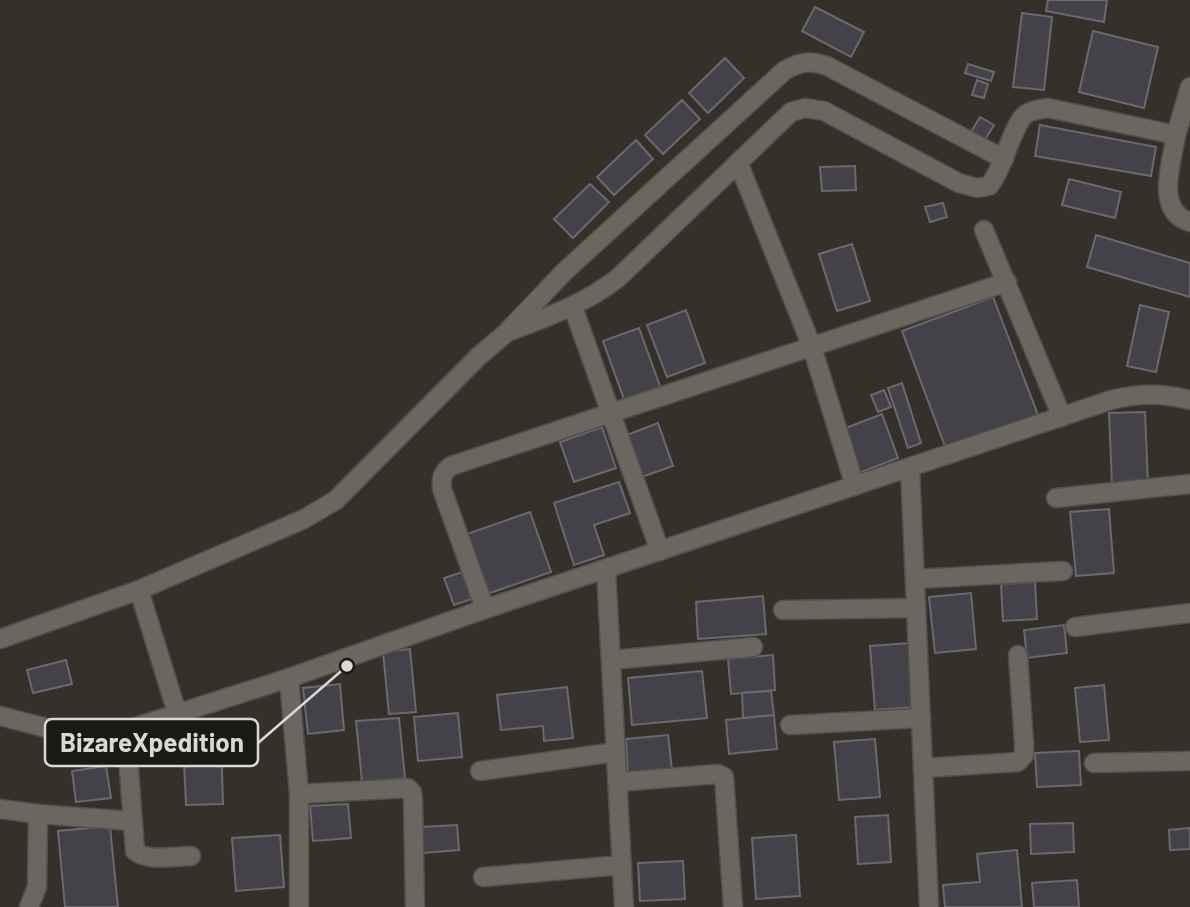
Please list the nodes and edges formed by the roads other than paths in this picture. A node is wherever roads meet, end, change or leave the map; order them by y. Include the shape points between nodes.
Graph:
1 (1190, 87) edge
2 (1176, 135) junction
3 (1004, 159) junction
4 (738, 162) junction
5 (1190, 222) edge
6 (984, 230) dead end
7 (1007, 282) junction
8 (573, 307) junction
9 (506, 333) junction
10 (812, 347) junction
11 (1190, 400) edge
12 (612, 413) junction
13 (1062, 417) junction
14 (910, 468) junction
15 (1190, 484) edge
16 (855, 486) junction
17 (1055, 498) dead end
18 (660, 551) junction
19 (606, 569) junction
20 (1063, 570) dead end
21 (915, 579) junction
22 (139, 590) junction
23 (916, 608) junction
24 (485, 609) junction
25 (783, 610) dead end
26 (1190, 614) edge
27 (1075, 628) dead end
28 (0, 639) edge
29 (753, 647) dead end
30 (1018, 655) dead end
31 (611, 660) junction
32 (289, 678) junction
33 (177, 713) junction
34 (0, 716) edge
35 (921, 718) junction
36 (790, 725) dead end
37 (125, 730) junction
38 (616, 751) junction
39 (1190, 761) edge
40 (1094, 763) dead end
41 (923, 768) junction
42 (480, 771) dead end
43 (617, 782) junction
44 (299, 794) junction
45 (0, 809) edge
46 (38, 814) junction
47 (131, 821) junction
48 (191, 856) dead end
49 (622, 865) junction
50 (483, 877) dead end
51 (29, 907) edge
52 (299, 907) edge
53 (415, 907) edge
54 (624, 907) edge
55 (733, 907) edge
56 (929, 907) edge

1 - 2 street
2 - 3 street via 1048,108 1027,113 1020,120
2 - 5 street via 1169,206 1175,215
3 - 4 street via 989,186 977,188 959,183 824,111 805,108 791,112
3 - 9 street via 827,66 797,63 564,272
4 - 8 street via 618,278
4 - 10 street
6 - 7 street
7 - 10 street
7 - 13 street
8 - 9 street
8 - 12 street
9 - 22 street via 321,511
10 - 12 street
10 - 16 street
11 - 13 street via 1153,393 1131,395
12 - 18 street
12 - 24 street via 444,471 442,489
13 - 14 street
14 - 16 street
14 - 21 street
15 - 17 street
16 - 18 street
18 - 19 street
19 - 24 street
19 - 31 street
20 - 21 street
21 - 23 street
22 - 28 street
22 - 33 street
23 - 25 street
23 - 35 street
24 - 32 street
26 - 27 street
29 - 31 street
30 - 41 street via 1024,755 1018,762
31 - 38 street
32 - 33 street
32 - 44 street
33 - 37 street
34 - 37 street via 70,734
35 - 36 street
35 - 41 street
37 - 47 street
38 - 42 street
38 - 43 street
39 - 40 street
41 - 56 street
43 - 49 street
43 - 55 street via 724,777
44 - 52 street
44 - 53 street via 408,788 413,800
45 - 46 street
46 - 47 street
46 - 51 street via 37,887
47 - 48 street via 135,851 140,856
49 - 50 street
49 - 54 street

